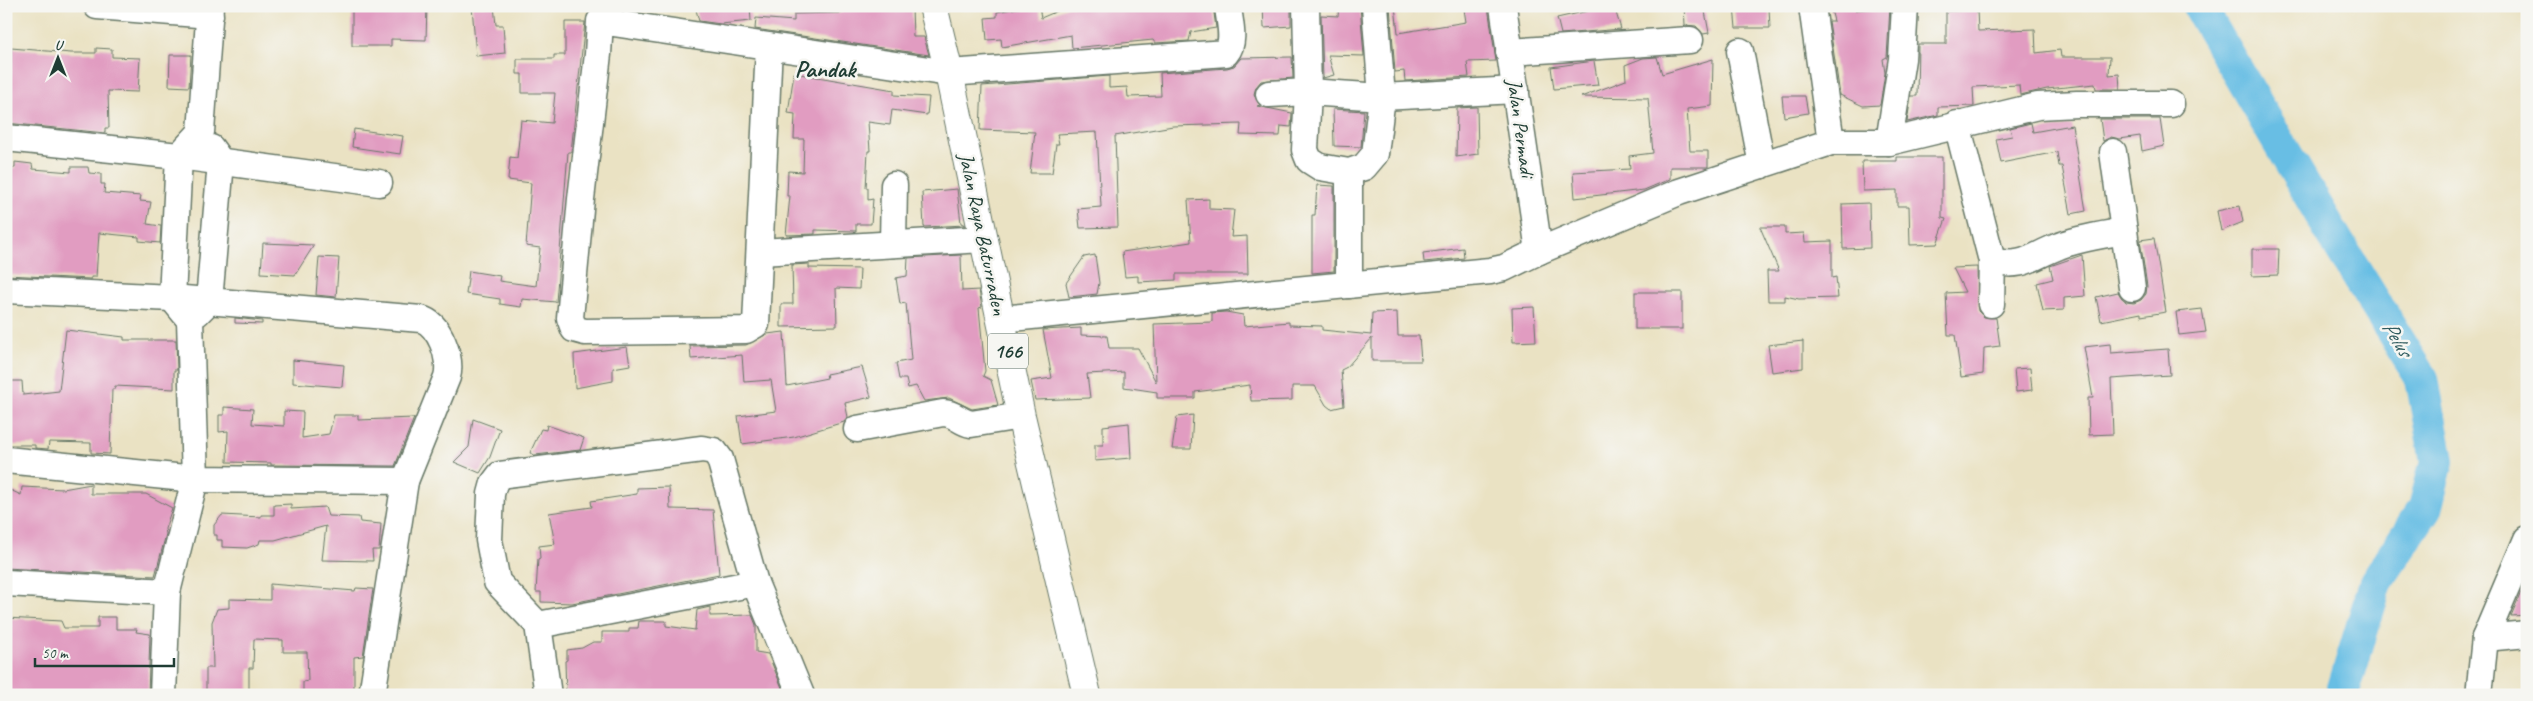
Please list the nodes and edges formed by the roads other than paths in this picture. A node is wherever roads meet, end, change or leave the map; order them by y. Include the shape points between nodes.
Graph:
1 (97, 6) edge
2 (932, 6) edge
3 (1228, 6) edge
4 (1306, 6) edge
5 (1375, 6) edge
6 (1503, 6) edge
7 (1812, 6) edge
8 (1905, 6) edge
9 (210, 11) edge
10 (599, 14) edge
11 (1690, 40) dead end
12 (769, 46) junction
13 (1740, 51) dead end
14 (1509, 52) junction
15 (949, 72) junction
16 (1516, 90) junction
17 (1308, 92) junction
18 (1269, 94) dead end
19 (1382, 97) junction
20 (2171, 104) dead end
21 (1957, 124) junction
22 (200, 132) junction
23 (6, 138) edge
24 (1832, 142) junction
25 (1889, 142) junction
26 (2113, 152) dead end
27 (179, 156) junction
28 (220, 162) junction
29 (1762, 165) junction
30 (1349, 172) junction
31 (379, 183) dead end
32 (894, 185) dead end
33 (2124, 230) junction
34 (984, 239) junction
35 (893, 244) junction
36 (1539, 250) junction
37 (760, 252) junction
38 (1992, 261) junction
39 (1349, 285) junction
40 (2132, 288) dead end
41 (6, 290) edge
42 (172, 298) junction
43 (210, 301) junction
44 (1991, 304) dead end
45 (1001, 319) junction
46 (190, 320) junction
47 (1021, 416) junction
48 (857, 429) dead end
49 (6, 460) edge
50 (195, 479) junction
51 (405, 481) junction
52 (2526, 542) edge
53 (6, 583) edge
54 (755, 583) junction
55 (167, 592) junction
56 (538, 625) junction
57 (2527, 634) edge
58 (2484, 638) junction
59 (163, 695) edge
60 (372, 695) edge
61 (548, 695) edge
62 (801, 695) edge
63 (1087, 695) edge
64 (2479, 695) edge

1 - 9 street
2 - 15 main road, Jalan Raya Baturraden / 166
3 - 15 street via 1232,40 1226,53
4 - 17 street
5 - 19 street
6 - 14 street, Jalan Permadi
7 - 24 street
8 - 25 street via 1902,59
9 - 22 street
10 - 12 street
10 - 37 street via 598,54 570,318 574,329 585,332 750,329 756,324
11 - 14 street
12 - 15 street
12 - 37 street
13 - 29 street
14 - 16 street, Jalan Permadi
15 - 34 main road, Jalan Raya Baturraden / 166
16 - 19 street
16 - 36 street, Jalan Permadi
17 - 18 street
17 - 19 street
17 - 30 street via 1305,150 1309,160 1320,167
19 - 30 street via 1376,154 1364,167
20 - 21 street via 2038,106
21 - 25 street
21 - 38 street
22 - 27 street
22 - 28 street
23 - 27 street
24 - 25 street
24 - 29 street
26 - 33 street
27 - 28 street
27 - 42 street
28 - 31 street
28 - 43 street
29 - 36 street via 1679,192
30 - 39 street
32 - 35 street
33 - 38 street via 2059,246 2021,263
33 - 40 street
34 - 35 street
34 - 45 main road, Jalan Raya Baturraden / 166
35 - 37 street
36 - 39 street via 1490,272
38 - 44 street
39 - 45 street
41 - 42 street
42 - 43 street
42 - 46 street
43 - 46 street
43 - 51 street via 429,321 436,327 449,370
45 - 47 main road, Jalan Raya Baturraden / 166
46 - 50 street
47 - 48 street via 971,424 954,414 942,412
47 - 63 main road, Jalan Raya Baturraden / 166
49 - 50 street
50 - 51 street
50 - 55 street
51 - 60 street
52 - 58 street
53 - 55 street
54 - 56 street
54 - 56 street via 720,459 714,451 702,449 500,475 491,494 489,540 497,582
54 - 62 street
55 - 59 street
56 - 61 street
57 - 58 street
58 - 64 street

